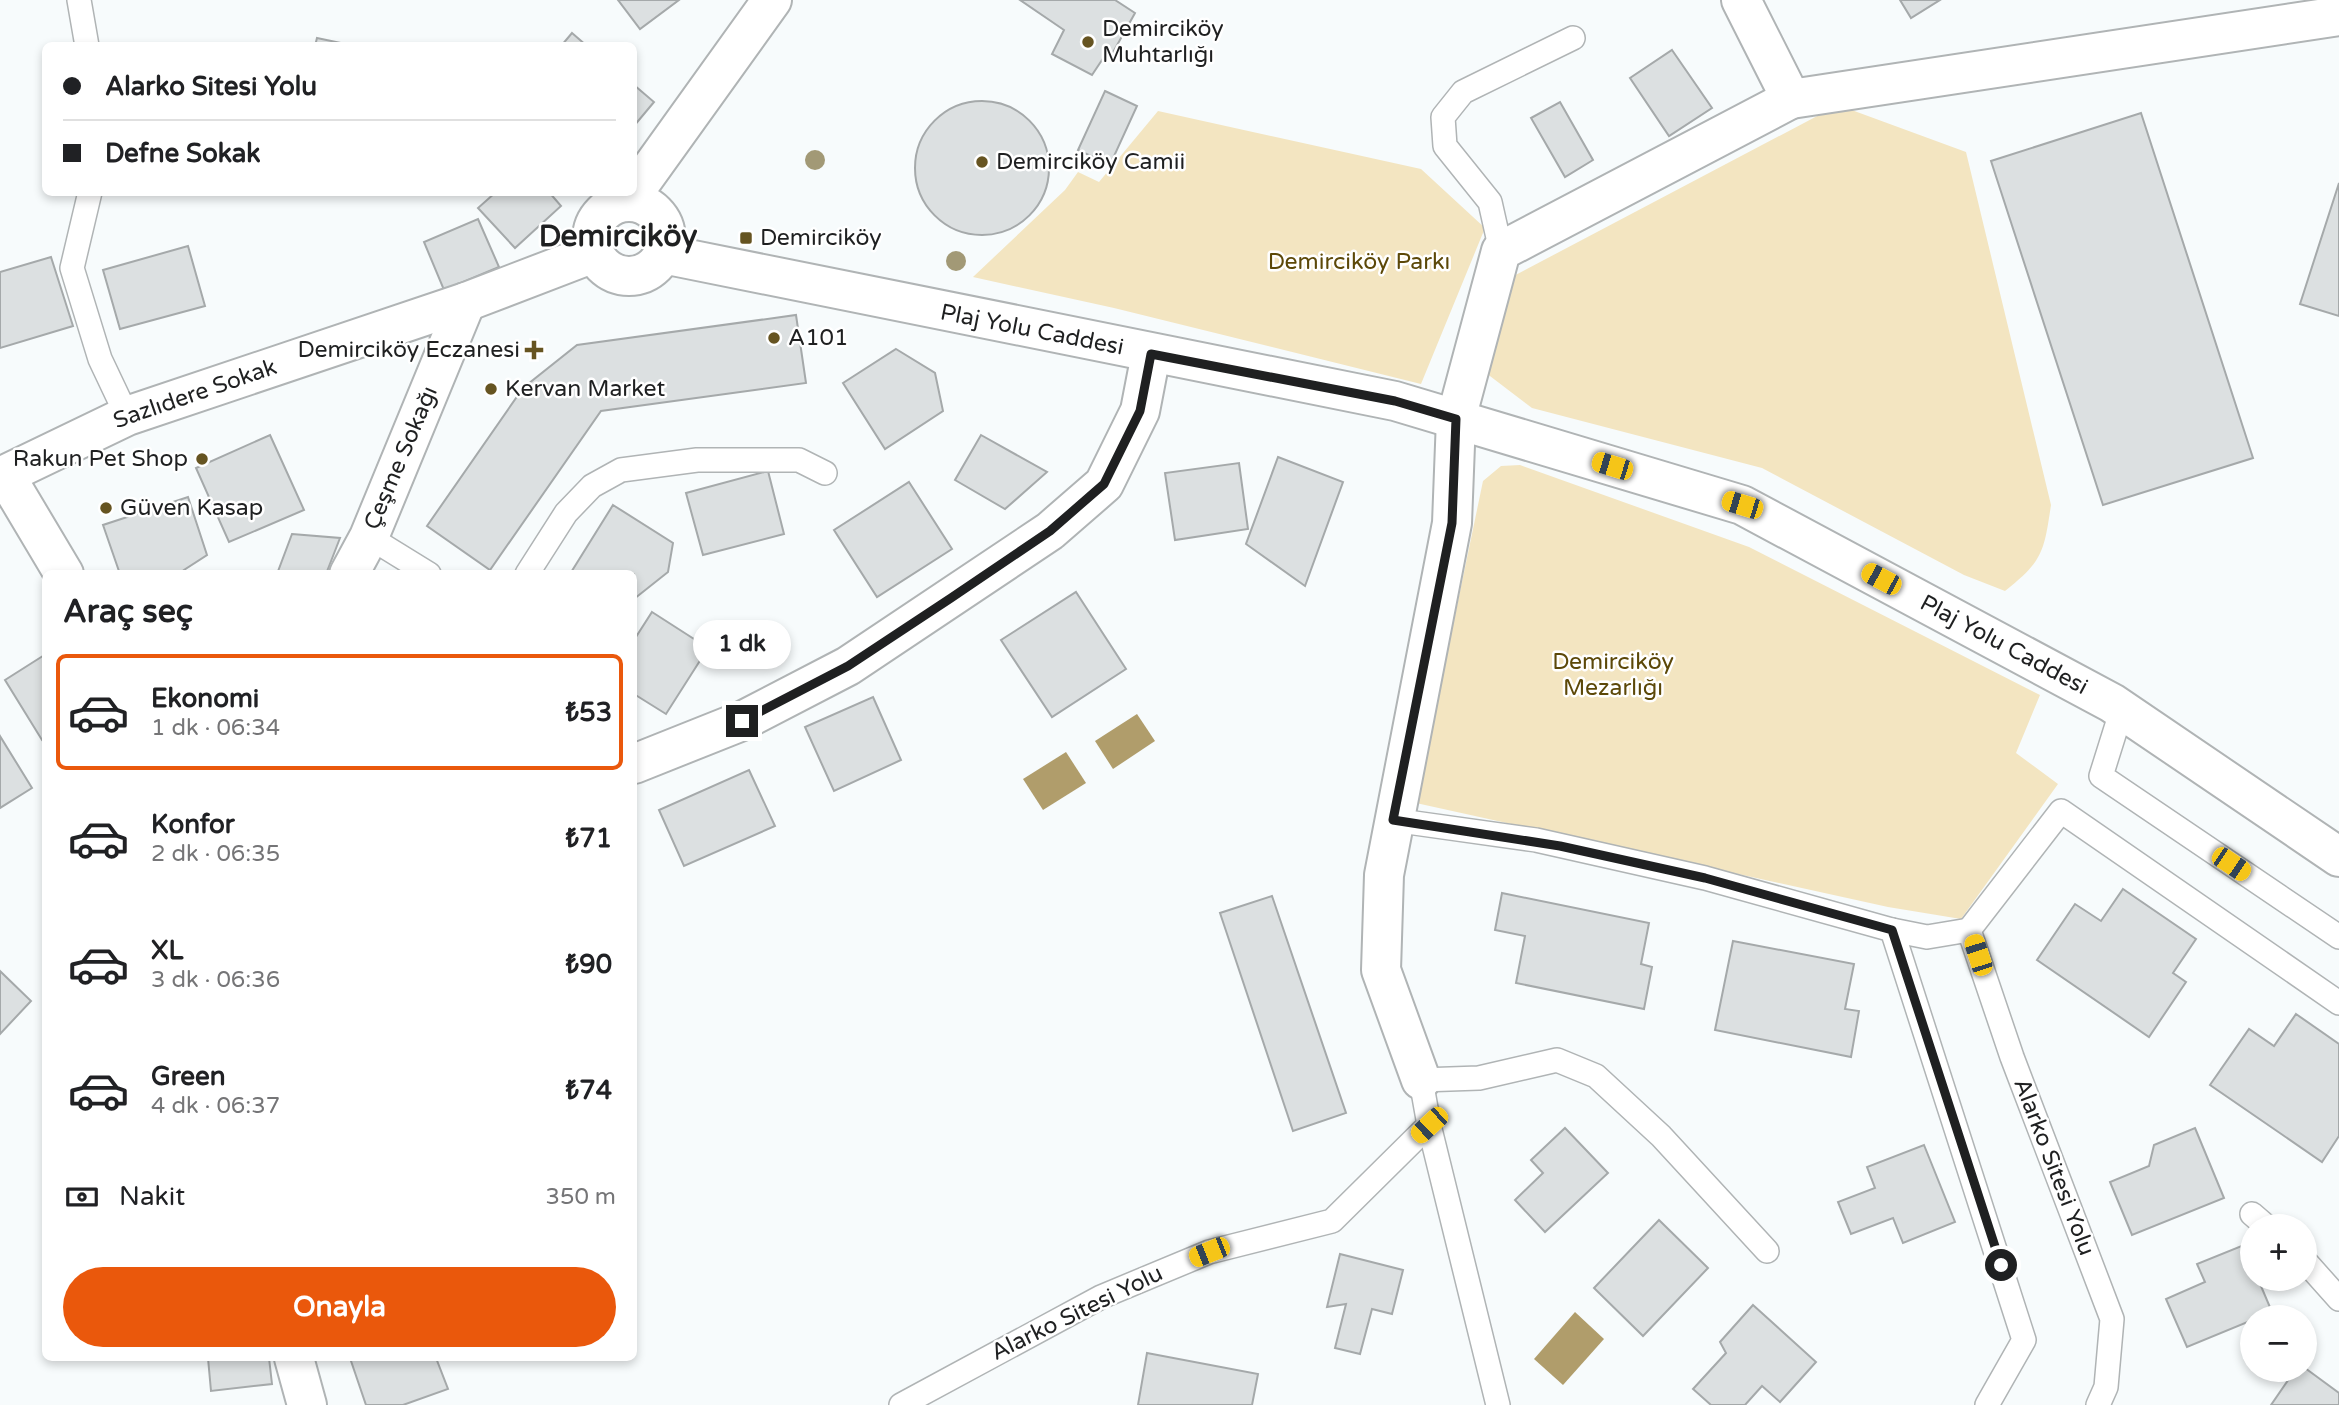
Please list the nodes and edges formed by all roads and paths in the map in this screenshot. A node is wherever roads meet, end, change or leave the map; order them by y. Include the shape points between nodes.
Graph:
1 (79, 0) edge
2 (772, 0) edge
3 (1741, 0) edge
4 (2339, 16) edge
5 (1573, 38) dead end
6 (86, 42) edge
7 (1791, 99) junction
8 (637, 188) edge
9 (89, 196) edge
10 (631, 196) edge
11 (627, 202) junction
12 (1501, 251) junction
13 (594, 253) junction
14 (663, 254) junction
15 (467, 302) junction
16 (1151, 354) junction
17 (127, 415) junction
18 (1456, 419) junction
19 (825, 473) dead end
20 (2, 476) edge
21 (369, 537) junction
22 (61, 570) edge
23 (351, 570) edge
24 (423, 570) edge
25 (530, 570) edge
26 (2122, 709) junction
27 (637, 763) edge
28 (1393, 820) junction
29 (2339, 857) edge
30 (1892, 930) junction
31 (1969, 930) junction
32 (2339, 937) edge
33 (2339, 1003) edge
34 (1421, 1080) junction
35 (1429, 1125) junction
36 (1767, 1251) dead end
37 (2317, 1274) edge
38 (2339, 1299) edge
39 (295, 1361) edge
40 (307, 1405) edge
41 (901, 1405) edge
42 (1498, 1405) edge
43 (1987, 1405) edge
44 (2098, 1405) edge

1 - 6 lane
2 - 8 street
3 - 7 street
4 - 7 street
5 - 12 lane via 1463,92 1443,117 1445,146 1490,202
7 - 12 street
9 - 17 lane via 72,268 100,359
10 - 11 street
11 - 13 street via 615,204 597,219 592,230
11 - 14 street via 639,204 659,218 665,230
12 - 18 street
13 - 14 street via 609,271 634,277 656,265
13 - 15 street, Sazlıdere Sokak
14 - 16 street, Plaj Yolu Caddesi
15 - 17 street, Sazlıdere Sokak
15 - 21 street, Çeşme Sokağı
16 - 18 street, Plaj Yolu Caddesi via 1395,401
16 - 27 street via 1140,411 1104,484 1050,531 848,666 742,721
17 - 20 street, Sazlıdere Sokak
18 - 26 street, Plaj Yolu Caddesi via 1742,505
18 - 28 street via 1452,523
19 - 25 lane via 799,460 697,460 621,470 592,486 566,513
20 - 22 street
21 - 23 street, Çeşme Sokağı
21 - 24 lane
26 - 29 street, Plaj Yolu Caddesi
26 - 32 lane via 2101,776
28 - 30 lane via 1549,843 1705,878
28 - 34 street via 1384,875 1381,970
30 - 31 lane via 1927,937
30 - 43 lane via 2024,1340
31 - 33 lane via 2061,811
31 - 44 lane, Alarko Sitesi Yolu via 2011,1057 2112,1320 2106,1387
34 - 35 lane
34 - 36 lane via 1479,1078 1557,1060 1596,1076 1661,1136
35 - 41 lane, Alarko Sitesi Yolu via 1332,1221 1209,1252 1101,1297
35 - 42 lane
37 - 38 lane
39 - 40 street

